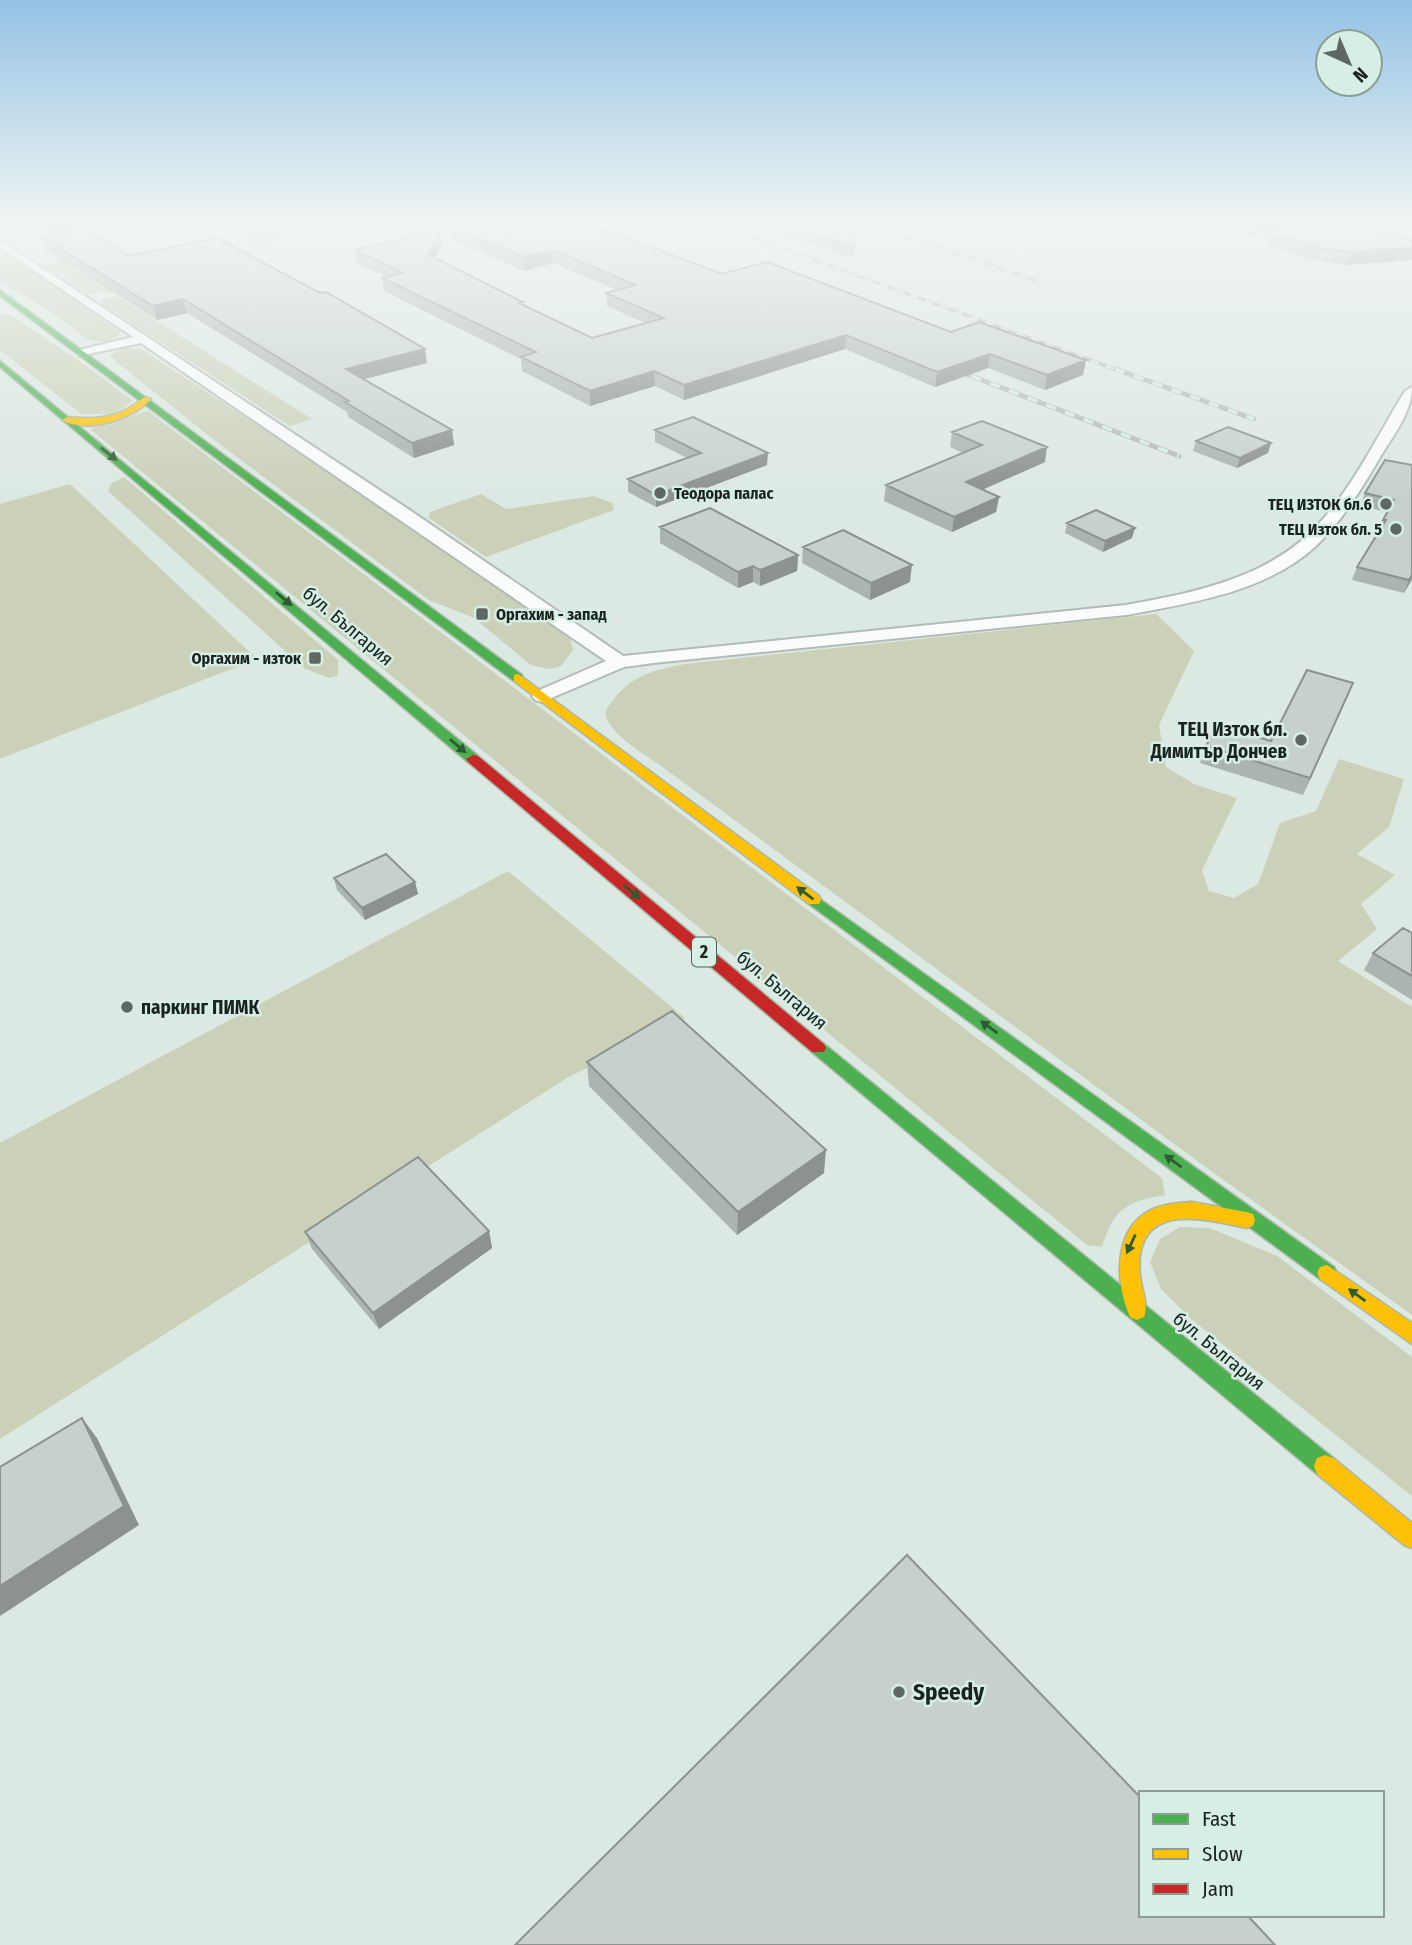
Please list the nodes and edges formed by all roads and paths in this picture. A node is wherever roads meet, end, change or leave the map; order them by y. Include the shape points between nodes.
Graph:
1 (31, 315) edge
2 (106, 315) edge
3 (142, 339) junction
4 (84, 353) junction
5 (0, 363) edge
6 (1412, 391) edge
7 (147, 399) junction
8 (66, 420) junction
9 (620, 662) junction
10 (542, 696) junction
11 (1258, 1223) junction
12 (1137, 1311) junction
13 (1412, 1335) edge
14 (1412, 1537) edge

1 - 4 highway
2 - 3 street
3 - 4 street
3 - 9 street
4 - 7 highway
5 - 8 highway, бул. България / 2
6 - 9 street via 1328,524 1284,561 1232,586 1126,610
7 - 8 highway via 141,407 118,417
7 - 10 highway
8 -> 12 highway, бул. България / 2
9 - 10 street
11 -> 10 highway
11 -> 12 highway via 1187,1210 1157,1217 1136,1232 1126,1256 1127,1283
13 -> 11 highway
12 - 14 highway, бул. България / 2

